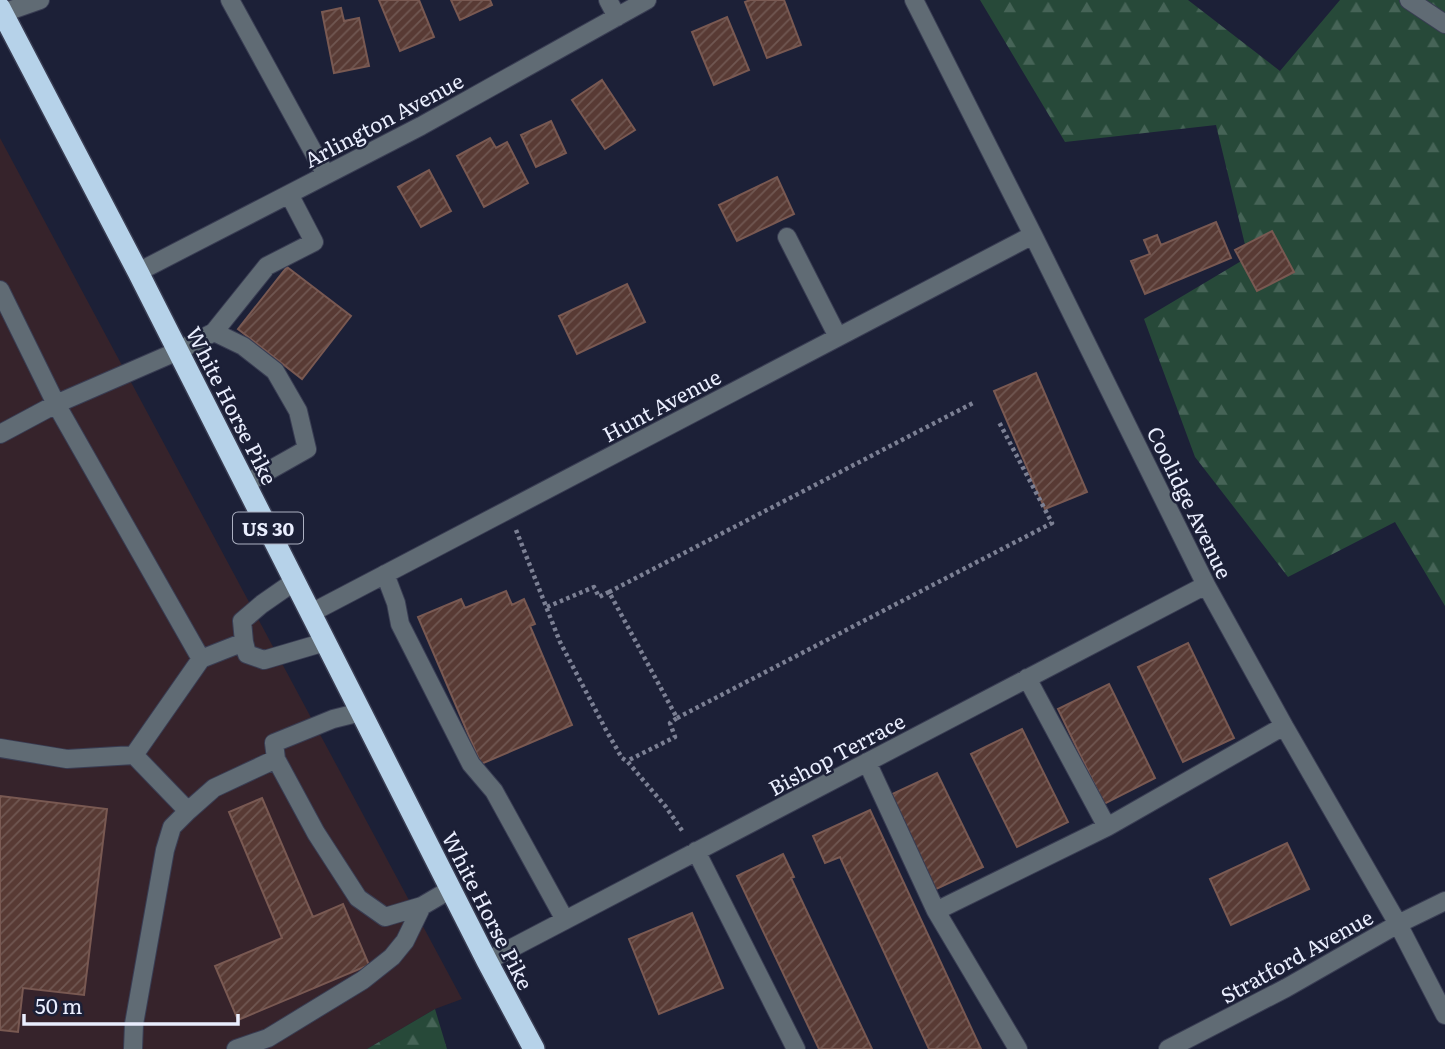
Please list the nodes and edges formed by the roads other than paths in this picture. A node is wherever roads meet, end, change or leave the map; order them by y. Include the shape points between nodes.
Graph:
1 (40, 0) edge
2 (230, 0) edge
3 (608, 0) edge
4 (647, 0) edge
5 (914, 0) edge
6 (1409, 0) edge
7 (1, 12) edge
8 (617, 17) junction
9 (1445, 24) edge
10 (326, 175) junction
11 (289, 194) junction
12 (1033, 235) junction
13 (787, 237) dead end
14 (138, 272) junction
15 (0, 290) edge
16 (214, 332) junction
17 (838, 337) junction
18 (178, 351) junction
19 (56, 404) junction
20 (0, 435) edge
21 (245, 484) junction
22 (385, 574) junction
23 (295, 581) junction
24 (1206, 585) junction
25 (311, 613) junction
26 (244, 642) junction
27 (325, 642) junction
28 (201, 659) junction
29 (1027, 678) junction
30 (361, 712) junction
31 (1284, 726) junction
32 (0, 748) edge
33 (134, 755) junction
34 (276, 760) junction
35 (867, 762) junction
36 (188, 811) junction
37 (1107, 827) junction
38 (696, 851) junction
39 (451, 889) junction
40 (1445, 901) edge
41 (422, 906) junction
42 (936, 911) junction
43 (565, 920) junction
44 (1398, 924) junction
45 (487, 961) junction
46 (1445, 1015) edge
47 (134, 1049) edge
48 (236, 1049) edge
49 (534, 1049) edge
50 (796, 1049) edge
51 (1018, 1049) edge
52 (1168, 1049) edge

1 - 7 street
2 - 10 street
3 - 8 street
4 - 8 street, Arlington Avenue
5 - 12 street, Coolidge Avenue
6 - 9 street
7 - 14 highway, White Horse Pike / US 30
8 - 10 street, Arlington Avenue
10 - 11 street, Arlington Avenue
11 - 14 street, Arlington Avenue
11 - 16 street via 314,242 267,266
12 - 17 street, Hunt Avenue
12 - 24 street, Coolidge Avenue
13 - 17 street
14 - 18 highway, White Horse Pike / US 30
15 - 19 street
16 - 18 street
16 - 21 street via 243,345 275,371 298,411 307,449
17 - 22 street, Hunt Avenue
18 - 19 street
18 - 21 highway, White Horse Pike / US 30
19 - 20 street
19 - 28 street
21 - 23 highway, White Horse Pike / US 30
22 - 25 street, Hunt Avenue
22 - 43 street via 409,644 471,764 494,791
23 - 25 highway, White Horse Pike / US 30
23 - 26 street via 242,621
24 - 29 street, Bishop Terrace
24 - 31 street, Coolidge Avenue
25 - 27 highway, White Horse Pike / US 30
26 - 27 street via 247,654 264,660
26 - 28 street
27 - 30 highway, White Horse Pike / US 30
28 - 33 street
29 - 35 street, Bishop Terrace
29 - 37 street
30 - 34 street via 274,743
30 - 39 highway, White Horse Pike / US 30
31 - 37 street
31 - 44 street, Coolidge Avenue
32 - 33 street via 67,759
33 - 36 street
34 - 36 street via 214,788
34 - 41 street via 358,898 385,917
35 - 38 street, Bishop Terrace
35 - 42 street
36 - 47 street via 172,827 165,850 134,1024
37 - 42 street
38 - 43 street, Bishop Terrace
38 - 50 street
39 - 41 street
39 - 45 highway, White Horse Pike / US 30
40 - 44 street, Stratford Avenue
41 - 48 street via 405,941 363,980 268,1038
42 - 51 street
43 - 45 street, Bishop Terrace
44 - 46 street, Coolidge Avenue
44 - 52 street, Stratford Avenue
45 - 49 highway, White Horse Pike / US 30

